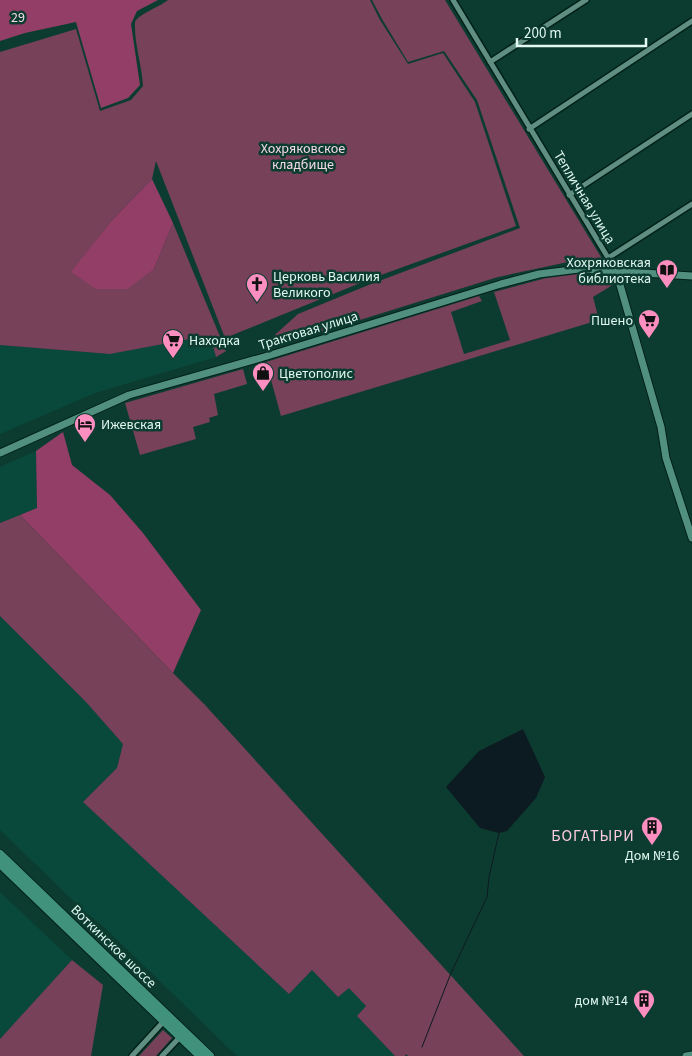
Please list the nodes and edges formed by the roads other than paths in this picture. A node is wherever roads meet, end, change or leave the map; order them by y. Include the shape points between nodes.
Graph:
1 (453, 0) edge
2 (586, 0) edge
3 (692, 21) edge
4 (490, 62) junction
5 (692, 114) edge
6 (530, 129) junction
7 (569, 195) junction
8 (692, 204) edge
9 (608, 258) junction
10 (616, 271) junction
11 (692, 276) edge
12 (0, 453) edge
13 (692, 538) edge
14 (0, 854) edge
15 (0, 864) edge
16 (164, 1021) junction
17 (180, 1037) junction
18 (692, 1054) edge
19 (132, 1056) edge
20 (162, 1056) edge
21 (200, 1056) edge
22 (210, 1056) edge
23 (686, 1056) edge

1 - 4 street, Тепличная улица
2 - 4 street
3 - 6 street
4 - 6 street, Тепличная улица
5 - 7 street
6 - 7 street, Тепличная улица
7 - 9 street, Тепличная улица
8 - 9 street
9 - 10 street, Тепличная улица
10 - 11 street, Трактовая улица
10 - 12 street, Трактовая улица via 579,269 539,274 501,284 129,395
10 - 13 street, Тепличная улица via 661,427 666,458
14 - 22 main road, Воткинское шоссе
15 - 16 main road, Воткинское шоссе
16 - 17 main road, Воткинское шоссе
16 - 19 street
17 - 20 street
17 - 21 main road, Воткинское шоссе
18 - 23 street

